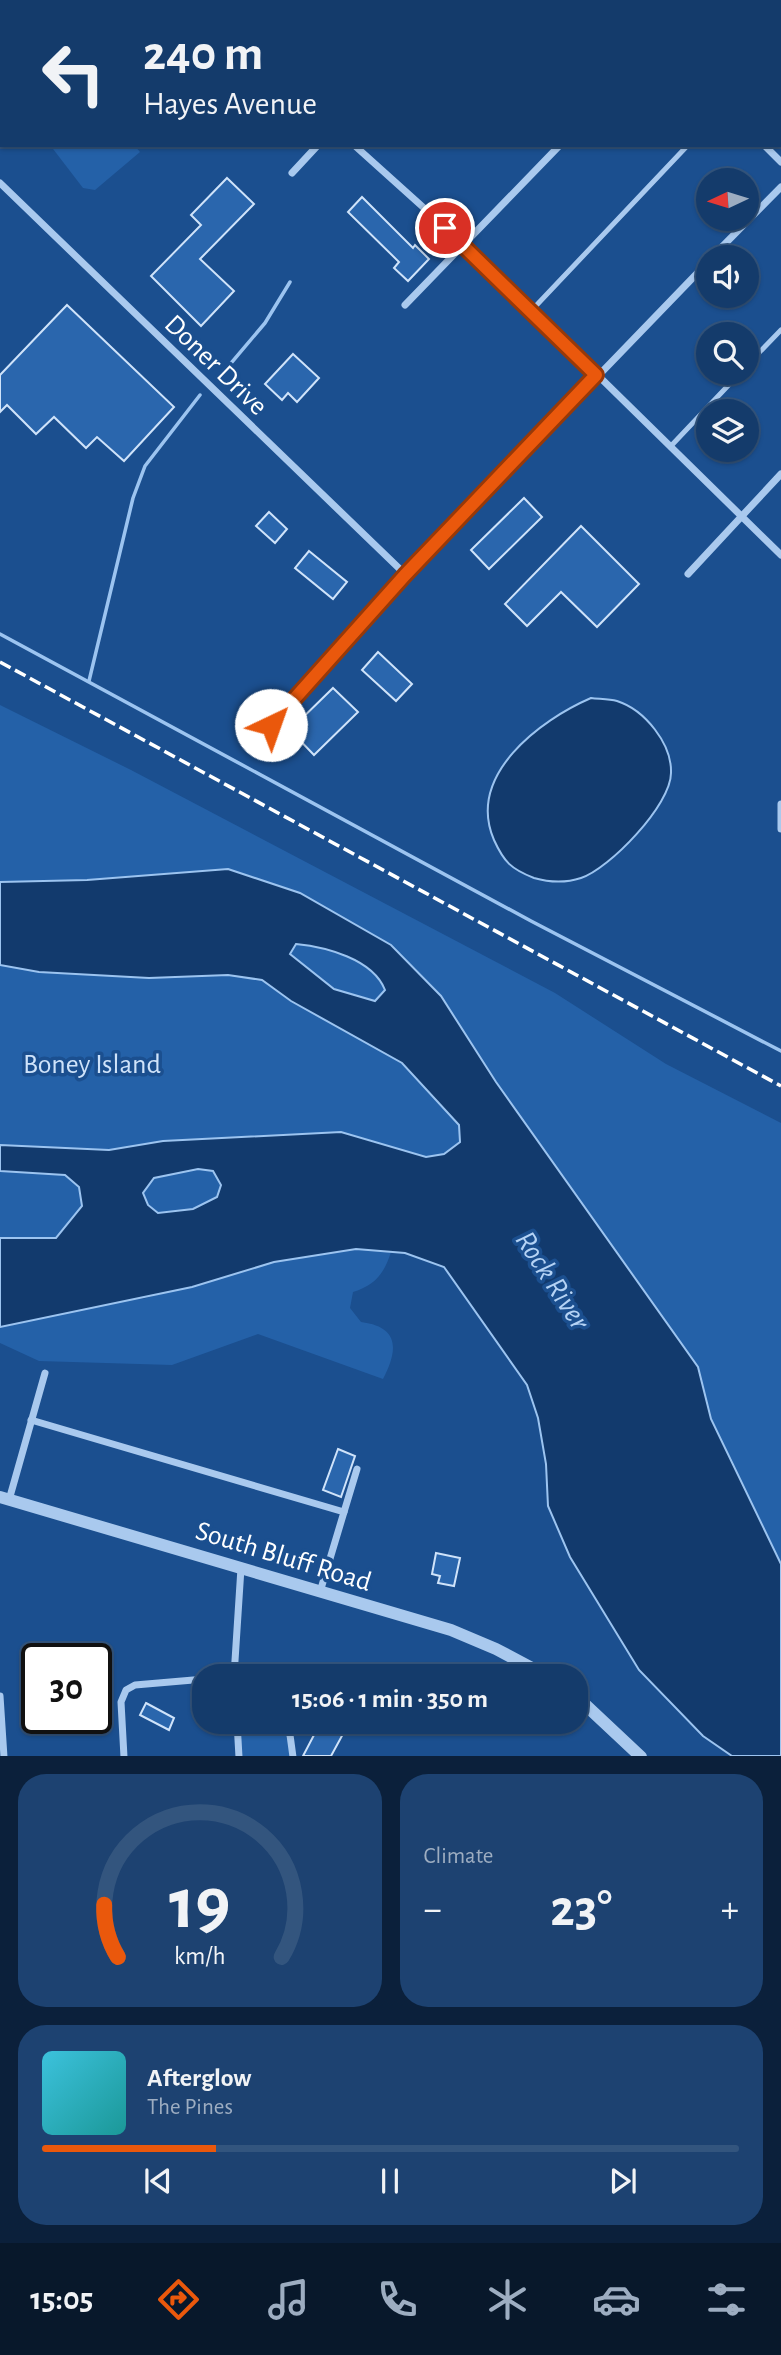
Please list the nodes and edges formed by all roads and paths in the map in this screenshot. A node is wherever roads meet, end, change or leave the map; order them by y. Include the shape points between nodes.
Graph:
1 (316, 147) edge
2 (356, 147) edge
3 (558, 147) edge
4 (686, 147) edge
5 (766, 147) edge
6 (781, 162) edge
7 (292, 173) dead end
8 (0, 183) edge
9 (781, 187) edge
10 (464, 244) junction
11 (724, 245) edge
12 (696, 273) edge
13 (405, 305) dead end
14 (531, 311) junction
15 (781, 330) edge
16 (759, 353) edge
17 (596, 375) junction
18 (729, 385) edge
19 (670, 447) junction
20 (781, 474) edge
21 (741, 516) junction
22 (781, 555) edge
23 (688, 574) dead end
24 (405, 575) junction
25 (271, 725) dead end
26 (781, 804) edge
27 (781, 829) edge
28 (45, 1373) dead end
29 (31, 1420) junction
30 (357, 1469) dead end
31 (5, 1498) edge
32 (344, 1512) junction
33 (241, 1567) junction
34 (320, 1593) junction
35 (233, 1664) edge
36 (524, 1664) edge
37 (192, 1680) edge
38 (0, 1696) edge
39 (588, 1707) edge
40 (238, 1734) edge
41 (289, 1734) edge
42 (4, 1756) edge
43 (124, 1756) edge
44 (239, 1756) edge
45 (293, 1756) edge
46 (641, 1756) edge

1 - 7 street
2 - 10 street
3 - 10 street
4 - 14 lane
5 - 6 street
8 - 24 street, Doner Drive
9 - 11 street
10 - 13 street
10 - 14 street
12 - 17 street
14 - 17 street
15 - 16 lane
17 - 19 street
17 - 24 street
18 - 19 lane
19 - 21 street
20 - 21 street
21 - 22 street
21 - 23 street
24 - 25 street
26 - 27 street
28 - 29 street
29 - 31 street
29 - 32 street
30 - 32 street
31 - 33 street, South Bluff Road
32 - 34 street
33 - 34 street, South Bluff Road
33 - 35 street
34 - 36 street, South Bluff Road via 451,1630
37 - 43 street via 125,1690 121,1702
38 - 42 street
39 - 46 street
40 - 44 street
41 - 45 street

